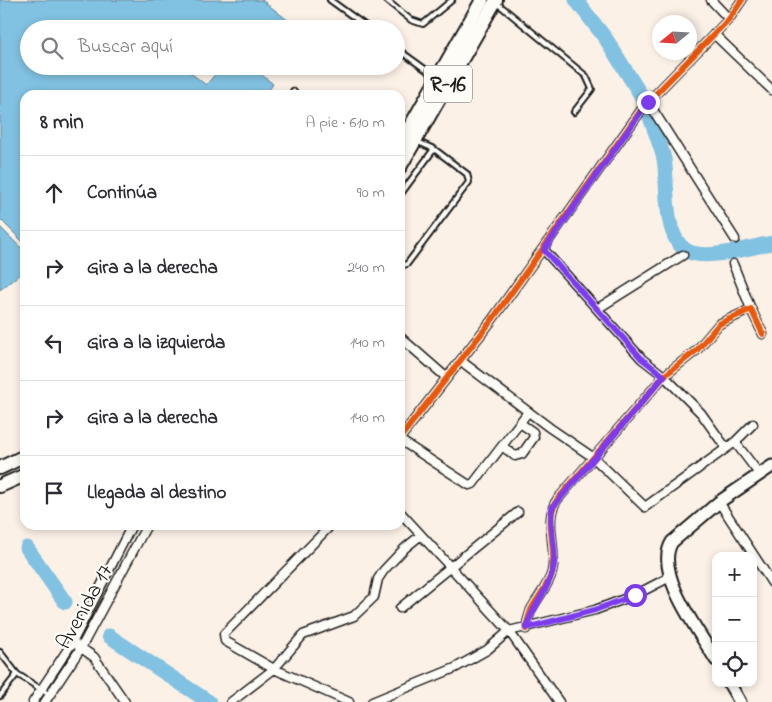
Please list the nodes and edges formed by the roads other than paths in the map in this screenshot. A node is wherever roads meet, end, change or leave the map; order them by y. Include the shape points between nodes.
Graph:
1 (330, 0) edge
2 (386, 0) edge
3 (452, 0) edge
4 (489, 0) edge
5 (711, 0) edge
6 (742, 0) edge
7 (729, 19) junction
8 (358, 20) edge
9 (714, 34) junction
10 (405, 54) edge
11 (438, 78) junction
12 (770, 86) edge
13 (648, 102) junction
14 (574, 112) dead end
15 (405, 135) edge
16 (416, 141) junction
17 (434, 149) junction
18 (405, 159) edge
19 (405, 188) edge
20 (735, 240) dead end
21 (544, 250) junction
22 (683, 255) dead end
23 (733, 264) dead end
24 (405, 265) edge
25 (597, 309) junction
26 (751, 309) junction
27 (764, 334) dead end
28 (405, 341) edge
29 (460, 361) junction
30 (664, 376) junction
31 (447, 378) junction
32 (528, 412) junction
33 (520, 423) junction
34 (753, 424) dead end
35 (405, 433) edge
36 (405, 442) edge
37 (735, 442) junction
38 (502, 446) junction
39 (726, 448) junction
40 (20, 458) edge
41 (594, 458) junction
42 (772, 466) edge
43 (0, 468) edge
44 (760, 475) junction
45 (20, 477) edge
46 (0, 486) edge
47 (719, 502) junction
48 (518, 512) dead end
49 (405, 517) edge
50 (129, 530) edge
51 (144, 530) edge
52 (326, 530) edge
53 (421, 535) junction
54 (452, 567) junction
55 (670, 577) junction
56 (772, 583) edge
57 (400, 608) dead end
58 (526, 628) junction
59 (509, 631) junction
60 (72, 643) junction
61 (81, 648) junction
62 (0, 652) edge
63 (712, 653) edge
64 (274, 669) junction
65 (17, 674) junction
66 (731, 687) edge
67 (42, 689) junction
68 (0, 695) edge
69 (50, 695) junction
70 (33, 702) edge
71 (45, 702) edge
72 (125, 702) edge
73 (231, 702) edge
74 (349, 702) edge
75 (372, 702) edge
76 (559, 702) edge
77 (740, 702) edge

1 - 8 lane
2 - 3 lane via 410,20 423,24
4 - 11 main road, R-16
4 - 14 lane via 586,76 592,89
4 - 16 main road, R-16
5 - 7 street
6 - 7 street
7 - 9 street
9 - 12 street
9 - 13 street
10 - 11 lane
11 - 15 main road, R-16
13 - 20 street
13 - 21 street
16 - 17 lane
16 - 18 main road, R-16
17 - 19 lane
17 - 24 lane via 467,174 469,182
21 - 25 street
21 - 29 street
22 - 25 street
23 - 26 street
25 - 30 street via 642,359
26 - 27 street
26 - 30 street via 719,324 697,350
28 - 31 street
29 - 31 street
29 - 32 street
30 - 39 street via 701,412
30 - 41 street
31 - 35 street
32 - 33 street
32 - 41 street
33 - 38 street
33 - 38 street via 533,432 534,437 522,454 515,456
34 - 37 street
36 - 38 street via 469,485
37 - 39 street
37 - 44 street
39 - 41 street via 645,507
40 - 43 main road
41 - 58 street via 552,508 552,573 530,612
42 - 44 street
44 - 47 street
45 - 46 main road
47 - 55 street via 668,548
47 - 56 street
48 - 54 street
49 - 53 street
50 - 60 street, Avenida 17
51 - 61 street, Avenida 17
52 - 64 street via 224,634 225,641
53 - 54 street
53 - 64 street via 384,570 378,579 374,597 354,616 303,635
54 - 57 street
54 - 59 street
55 - 58 street via 595,610
55 - 63 street
58 - 59 street
59 - 75 street via 487,650 455,668
59 - 76 street
60 - 61 street
60 - 67 street, Avenida 17
61 - 69 street, Avenida 17
61 - 72 street via 94,657
62 - 65 lane
64 - 73 street
64 - 74 street
65 - 67 lane
65 - 68 lane
66 - 77 street
67 - 69 lane
67 - 70 street, Avenida 17
69 - 71 street, Avenida 17

